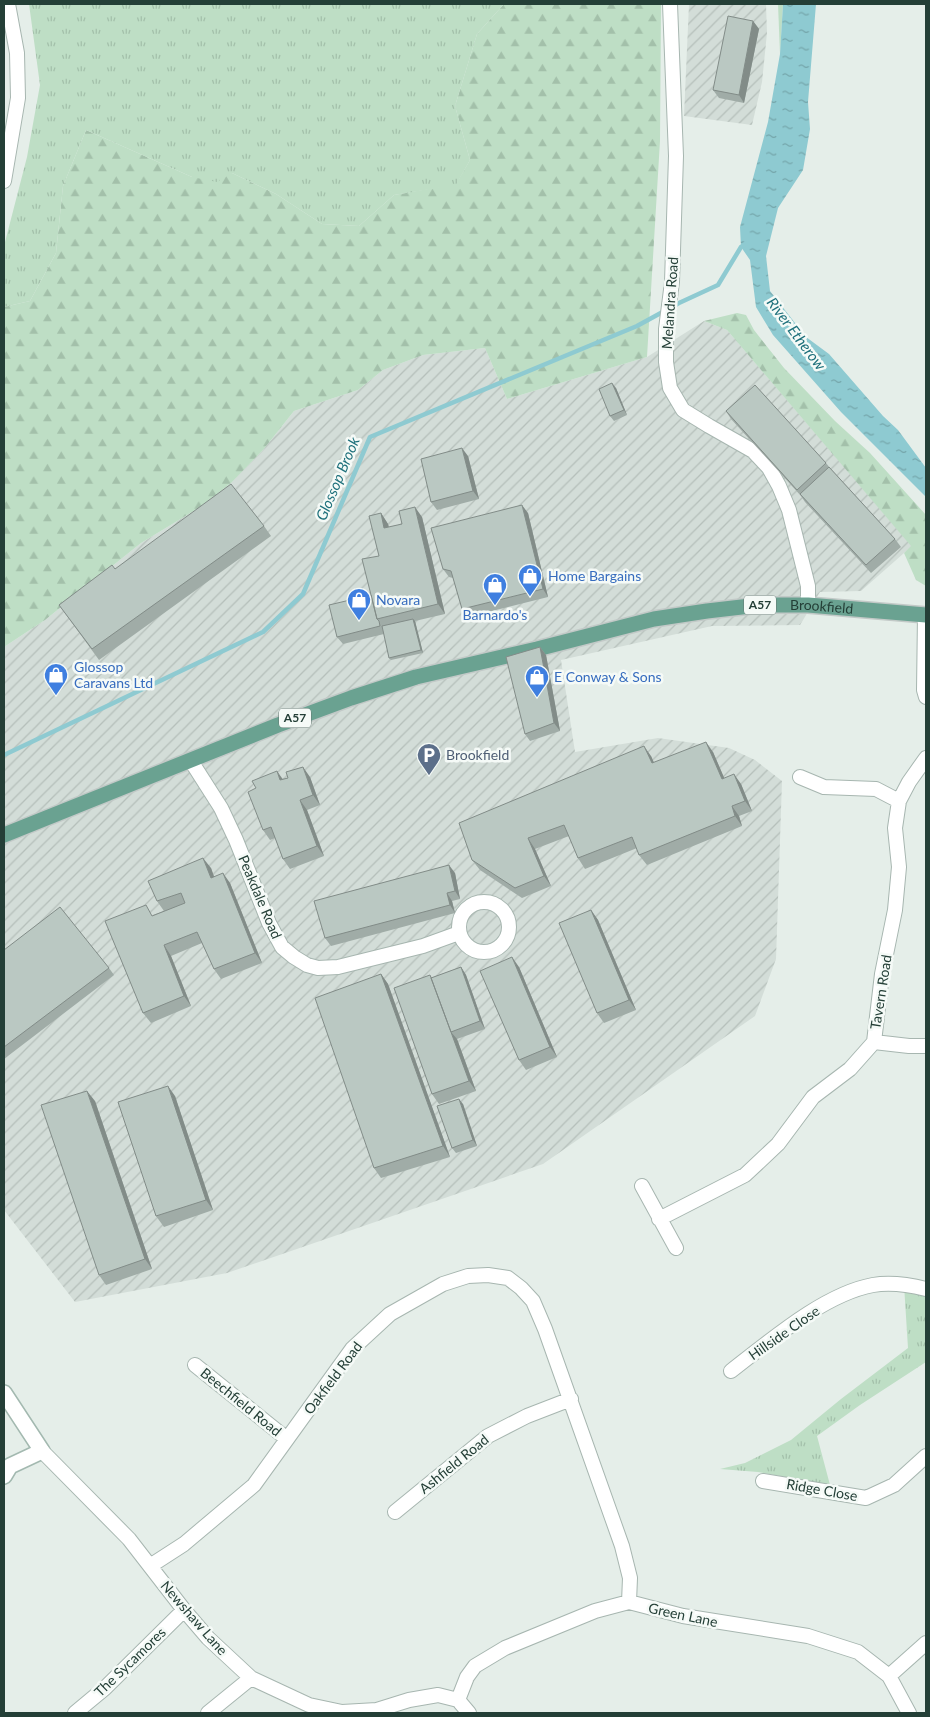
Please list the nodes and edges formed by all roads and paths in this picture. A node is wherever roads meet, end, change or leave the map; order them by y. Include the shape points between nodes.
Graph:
1 (8, 4) edge
2 (670, 4) edge
3 (4, 176) edge
4 (808, 605) junction
5 (926, 615) edge
6 (926, 697) edge
7 (926, 758) edge
8 (191, 761) junction
9 (800, 777) dead end
10 (899, 801) junction
11 (4, 835) edge
12 (459, 933) dead end
13 (874, 1042) junction
14 (926, 1046) edge
15 (642, 1186) dead end
16 (659, 1219) junction
17 (676, 1248) dead end
18 (926, 1289) edge
19 (195, 1365) dead end
20 (731, 1371) dead end
21 (4, 1393) edge
22 (571, 1399) junction
23 (287, 1439) junction
24 (42, 1450) junction
25 (926, 1456) edge
26 (4, 1476) edge
27 (764, 1481) dead end
28 (395, 1512) dead end
29 (150, 1566) junction
30 (629, 1602) junction
31 (184, 1610) junction
32 (926, 1643) edge
33 (889, 1676) junction
34 (251, 1678) junction
35 (458, 1700) junction
36 (75, 1713) edge
37 (208, 1713) edge
38 (469, 1713) edge
39 (909, 1713) edge

1 - 3 street via 17,53 18,98
2 - 4 street, Melandra Road via 676,156 671,293 666,329 670,388 683,410 753,451 769,468 789,510 808,586
4 - 5 main road, Brookfield / A57
4 - 8 main road, Brookfield / A57 via 759,605 654,619 416,677 350,698
5 - 6 street
7 - 10 street, Tavern Road
8 - 11 main road, Brookfield / A57
8 - 12 street, Peakdale Road via 221,808 269,923 282,947 294,957 318,968 338,967 423,946
9 - 10 street via 824,787 876,789
10 - 13 street, Tavern Road via 895,828 899,867 895,910 882,974
13 - 14 street
13 - 16 street, Tavern Road via 850,1069 813,1097 778,1144 744,1175
15 - 16 street
16 - 17 street
18 - 20 street, Hillside Close via 904,1284 874,1285 842,1295 800,1319
19 - 23 street, Beechfield Road
21 - 24 street
22 - 23 street, Oakfield Road via 533,1301 508,1278 468,1276 443,1284 390,1314 352,1349
22 - 28 street, Ashfield Road via 488,1436
22 - 30 street, Oakfield Road via 622,1546 630,1578
23 - 29 street, Oakfield Road via 254,1486 184,1544
24 - 26 street via 10,1466
24 - 29 street, Newshaw Lane
25 - 27 street, Ridge Close via 894,1485 866,1498
29 - 31 street, Newshaw Lane
30 - 33 street, Green Lane via 683,1616 808,1636 858,1652
30 - 35 street, Green Lane via 595,1611 505,1648 475,1666
31 - 34 street, Newshaw Lane via 208,1638
31 - 36 street, The Sycamores
32 - 33 street
33 - 39 street, Green Lane
34 - 35 street, Newshaw Lane via 309,1705 342,1712 377,1710 438,1695
34 - 37 street
35 - 38 street

